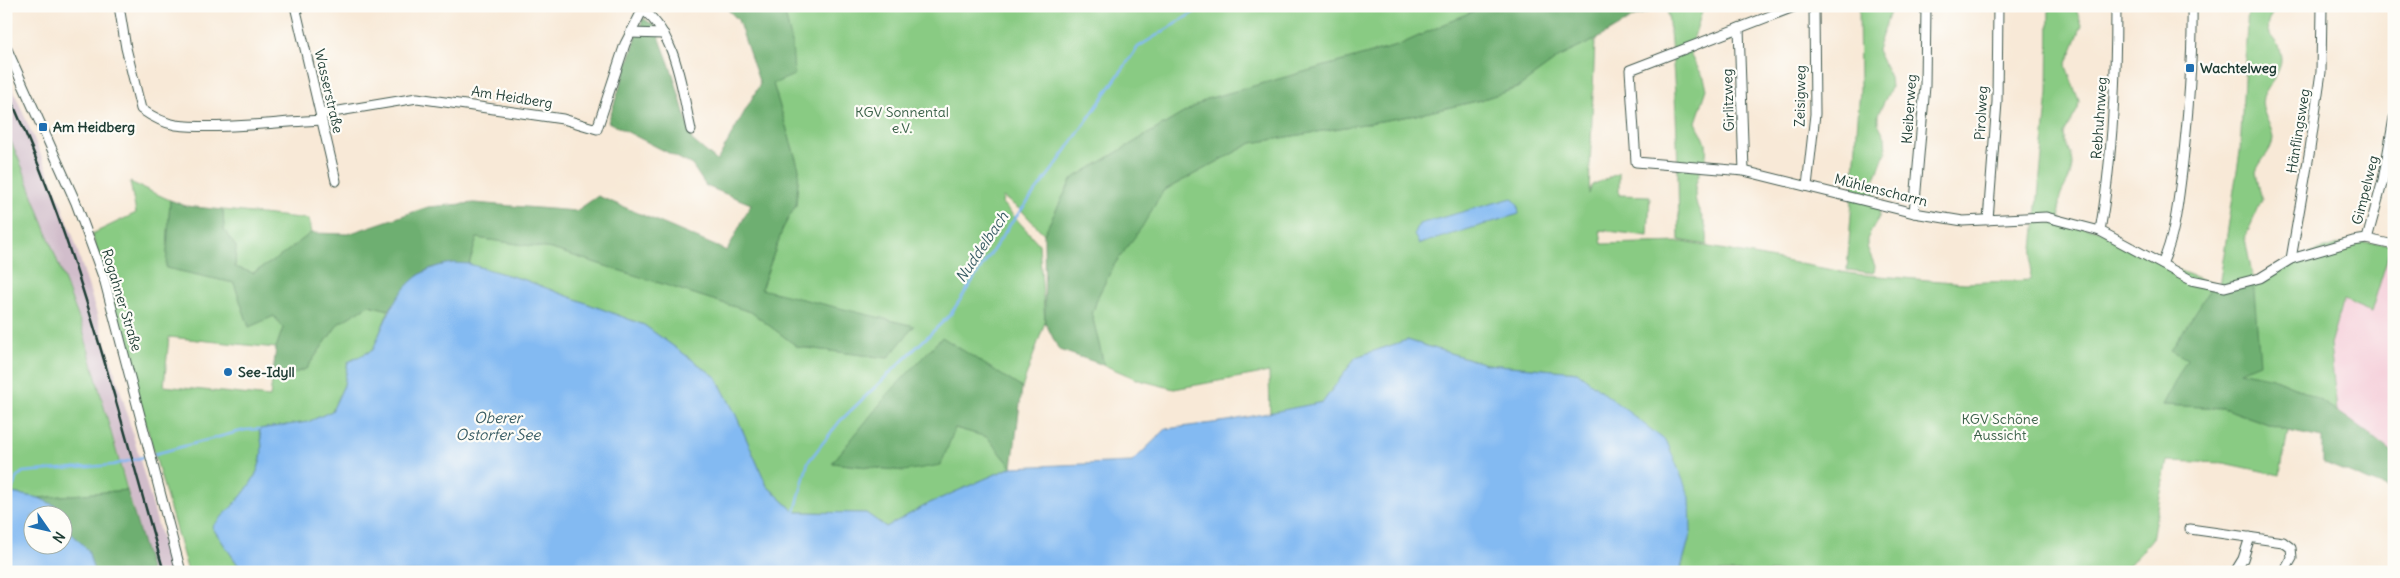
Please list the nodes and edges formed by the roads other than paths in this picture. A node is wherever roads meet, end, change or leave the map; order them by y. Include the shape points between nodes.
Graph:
1 (119, 6) edge
2 (295, 6) edge
3 (1796, 6) edge
4 (1814, 6) edge
5 (1926, 6) edge
6 (1998, 6) edge
7 (2116, 6) edge
8 (2192, 6) edge
9 (2322, 6) edge
10 (640, 8) edge
11 (1739, 28) junction
12 (630, 33) junction
13 (664, 34) junction
14 (6, 47) edge
15 (321, 117) junction
16 (2394, 118) edge
17 (690, 130) dead end
18 (1744, 172) junction
19 (336, 182) dead end
20 (1807, 186) junction
21 (1914, 214) junction
22 (1988, 220) junction
23 (2100, 231) junction
24 (2367, 239) junction
25 (2394, 245) edge
26 (2291, 259) junction
27 (2162, 264) junction
28 (2190, 529) dead end
29 (2250, 537) junction
30 (181, 572) edge
31 (2235, 572) edge
32 (2284, 572) edge

1 - 15 street, Am Heidberg via 141,109 151,116 174,124 212,126
2 - 15 street, Wasserstraße
3 - 11 street, Mühlenscharrn
4 - 20 street, Zeisigweg via 1815,114
5 - 21 street, Kleiberweg via 1925,86
6 - 22 street, Pirolweg via 1997,102
7 - 23 street, Rebhuhnweg via 2113,116 2108,184
8 - 27 street via 2187,127 2178,203
9 - 26 street, Hänflingsweg via 2321,72
10 - 12 street, Am Heidberg
10 - 13 street via 655,19
11 - 18 street, Girlitzweg
11 - 18 street, Mühlenscharrn via 1630,70 1636,162
12 - 13 street
12 - 15 street, Am Heidberg via 597,129 563,119 417,98
13 - 17 street via 676,63
14 - 30 street, Rogahner Straße via 76,202 105,282
15 - 19 street, Wasserstraße
16 - 24 street, Gimpelweg via 2383,180
18 - 20 street, Mühlenscharrn
20 - 21 street, Mühlenscharrn
21 - 22 street, Mühlenscharrn
22 - 23 street, Mühlenscharrn via 2046,217
23 - 27 street, Mühlenscharrn
24 - 25 street
24 - 26 street, Mühlenscharrn
26 - 27 street, Mühlenscharrn via 2260,278 2225,288 2191,280
28 - 29 street
29 - 31 street
29 - 32 street via 2284,542 2292,548 2292,558

